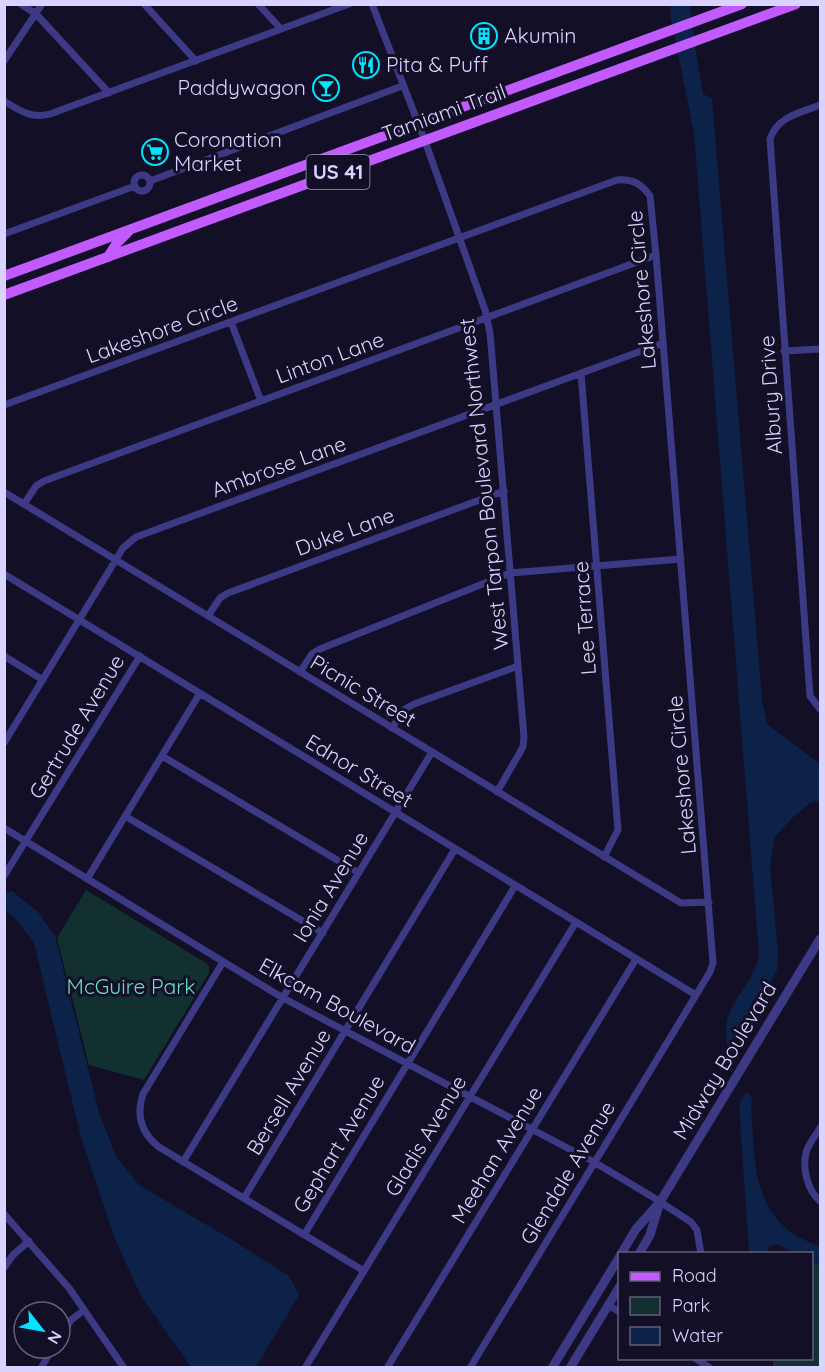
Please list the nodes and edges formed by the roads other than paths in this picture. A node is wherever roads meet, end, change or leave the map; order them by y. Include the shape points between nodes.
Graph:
1 (21, 4) edge
2 (42, 4) edge
3 (144, 4) edge
4 (258, 4) edge
5 (349, 4) edge
6 (372, 4) edge
7 (742, 4) edge
8 (796, 4) edge
9 (36, 14) junction
10 (281, 29) junction
11 (4, 61) edge
12 (196, 61) junction
13 (402, 86) junction
14 (109, 93) junction
15 (4, 102) edge
16 (820, 105) edge
17 (417, 124) junction
18 (424, 141) junction
19 (130, 230) junction
20 (4, 234) edge
21 (459, 238) junction
22 (99, 242) junction
23 (656, 255) junction
24 (108, 257) junction
25 (76, 269) junction
26 (4, 276) edge
27 (4, 295) edge
28 (487, 318) junction
29 (231, 322) junction
30 (663, 343) junction
31 (820, 349) edge
32 (784, 351) junction
33 (581, 373) junction
34 (261, 401) junction
35 (496, 404) junction
36 (4, 405) edge
37 (504, 491) junction
38 (4, 492) edge
39 (24, 504) junction
40 (681, 559) junction
41 (116, 560) junction
42 (597, 566) junction
43 (510, 573) junction
44 (4, 574) edge
45 (208, 616) junction
46 (80, 620) junction
47 (4, 656) edge
48 (140, 656) junction
49 (518, 666) junction
50 (300, 672) junction
51 (43, 680) junction
52 (200, 693) junction
53 (820, 709) edge
54 (392, 728) junction
55 (5, 740) edge
56 (432, 752) junction
57 (162, 756) junction
58 (497, 792) junction
59 (396, 813) junction
60 (125, 816) junction
61 (4, 828) edge
62 (27, 842) junction
63 (455, 849) junction
64 (604, 857) junction
65 (359, 873) junction
66 (4, 876) edge
67 (87, 879) junction
68 (516, 886) junction
69 (710, 902) junction
70 (576, 922) junction
71 (322, 933) junction
72 (819, 946) edge
73 (636, 959) junction
74 (223, 962) junction
75 (696, 996) junction
76 (283, 998) junction
77 (345, 1031) junction
78 (407, 1064) junction
79 (470, 1097) junction
80 (820, 1128) edge
81 (532, 1130) junction
82 (183, 1162) junction
83 (594, 1162) junction
84 (244, 1198) junction
85 (820, 1201) edge
86 (660, 1202) junction
87 (4, 1214) edge
88 (304, 1235) junction
89 (29, 1241) junction
90 (622, 1252) edge
91 (640, 1252) edge
92 (700, 1252) edge
93 (618, 1258) edge
94 (4, 1268) edge
95 (364, 1271) junction
96 (618, 1289) edge
97 (608, 1305) junction
98 (84, 1310) junction
99 (618, 1311) edge
100 (72, 1319) edge
101 (124, 1368) edge
102 (305, 1368) edge
103 (387, 1368) edge
104 (470, 1368) edge
105 (552, 1368) edge
106 (570, 1368) edge

1 - 9 street
2 - 9 street
3 - 12 street
4 - 10 street
5 - 10 street
6 - 13 street, West Tarpon Boulevard Northwest
7 - 17 main road, Tamiami Trail / US 41
8 - 18 main road, Tamiami Trail / US 41
9 - 11 street
9 - 14 street
10 - 12 street
12 - 14 street
13 - 17 street, West Tarpon Boulevard Northwest
13 - 20 street, Tamiami Trail via 150,181 145,190 135,186
14 - 15 street via 42,116 26,114
16 - 32 street, Albury Drive via 779,122 770,139
17 - 18 street, West Tarpon Boulevard Northwest
17 - 19 main road, Tamiami Trail / US 41
18 - 21 street, West Tarpon Boulevard Northwest
18 - 24 main road, Tamiami Trail / US 41
19 - 22 main road, Tamiami Trail / US 41
19 - 24 main road
21 - 23 street, Lakeshore Circle via 627,179 650,196
21 - 28 street, West Tarpon Boulevard Northwest
21 - 29 street, Lakeshore Circle
22 - 25 main road
22 - 26 main road, Tamiami Trail / US 41
23 - 28 street, Linton Lane
23 - 30 street, Lakeshore Circle
24 - 25 main road, Tamiami Trail / US 41
25 - 27 main road, Tamiami Trail / US 41
28 - 34 street, Linton Lane
28 - 35 street, West Tarpon Boulevard Northwest
29 - 34 street
29 - 36 street, Lakeshore Circle
30 - 33 street, Ambrose Lane
30 - 40 street, Lakeshore Circle
31 - 32 street
32 - 53 street, Albury Drive via 810,696
33 - 35 street, Ambrose Lane
33 - 42 street, Lee Terrace
34 - 39 street, Linton Lane via 44,481
35 - 37 street, West Tarpon Boulevard Northwest
35 - 41 street, Ambrose Lane via 136,537
37 - 43 street, West Tarpon Boulevard Northwest
37 - 45 street, Duke Lane via 228,593
38 - 39 street, Picnic Street
39 - 41 street, Picnic Street
40 - 42 street
40 - 69 street, Lakeshore Circle
41 - 45 street, Picnic Street
41 - 46 street, Ambrose Lane
42 - 43 street
42 - 64 street, Lee Terrace via 618,830
43 - 49 street, West Tarpon Boulevard Northwest
43 - 50 street via 320,649
44 - 46 street, Ednor Street
45 - 50 street, Picnic Street
46 - 48 street, Ednor Street
46 - 51 street, Ambrose Lane
47 - 51 street
48 - 52 street, Ednor Street
48 - 62 street, Gertrude Avenue
49 - 54 street via 414,704 405,709
49 - 58 street, West Tarpon Boulevard Northwest via 523,747
50 - 54 street, Picnic Street
51 - 55 street, Ambrose Lane
52 - 57 street
52 - 59 street, Ednor Street
54 - 56 street, Picnic Street
56 - 58 street, Picnic Street
56 - 59 street, Ionia Avenue
57 - 60 street
57 - 65 street
58 - 64 street, Picnic Street
59 - 63 street, Ednor Street
59 - 65 street, Ionia Avenue
60 - 67 street
60 - 71 street
61 - 62 street, Elkcam Boulevard
62 - 66 street, Gertrude Avenue
62 - 67 street, Elkcam Boulevard
63 - 68 street, Ednor Street
63 - 77 street, Bersell Avenue
64 - 69 street, Picnic Street via 681,903
65 - 71 street, Ionia Avenue
67 - 74 street, Elkcam Boulevard
68 - 70 street, Ednor Street
68 - 78 street, Gephart Avenue
69 - 75 street, Lakeshore Circle via 713,963
70 - 73 street, Ednor Street
70 - 79 street, Gladis Avenue
71 - 76 street, Ionia Avenue
72 - 86 street, Midway Boulevard
73 - 75 street, Ednor Street
73 - 81 street, Meehan Avenue
74 - 76 street, Elkcam Boulevard
74 - 82 street via 143,1094 139,1111 153,1142
75 - 83 street, Glendale Avenue
76 - 77 street, Elkcam Boulevard
76 - 82 street, Ionia Avenue
77 - 78 street, Elkcam Boulevard
77 - 84 street, Bersell Avenue
78 - 79 street, Elkcam Boulevard
78 - 88 street, Gephart Avenue
79 - 81 street, Elkcam Boulevard
79 - 95 street, Gladis Avenue
80 - 85 street via 806,1151 809,1187
81 - 83 street, Elkcam Boulevard
81 - 103 street, Meehan Avenue
82 - 84 street
83 - 86 street, Elkcam Boulevard
83 - 104 street, Glendale Avenue
84 - 88 street
86 - 90 street, Midway Boulevard
86 - 91 street, Midway Boulevard
86 - 92 street, Elkcam Boulevard via 691,1222 697,1230
87 - 89 street
88 - 95 street
89 - 94 street
89 - 98 street
93 - 105 street, Midway Boulevard
95 - 102 street, Gladis Avenue
96 - 97 street
97 - 99 street
97 - 106 street
98 - 100 street
98 - 101 street

